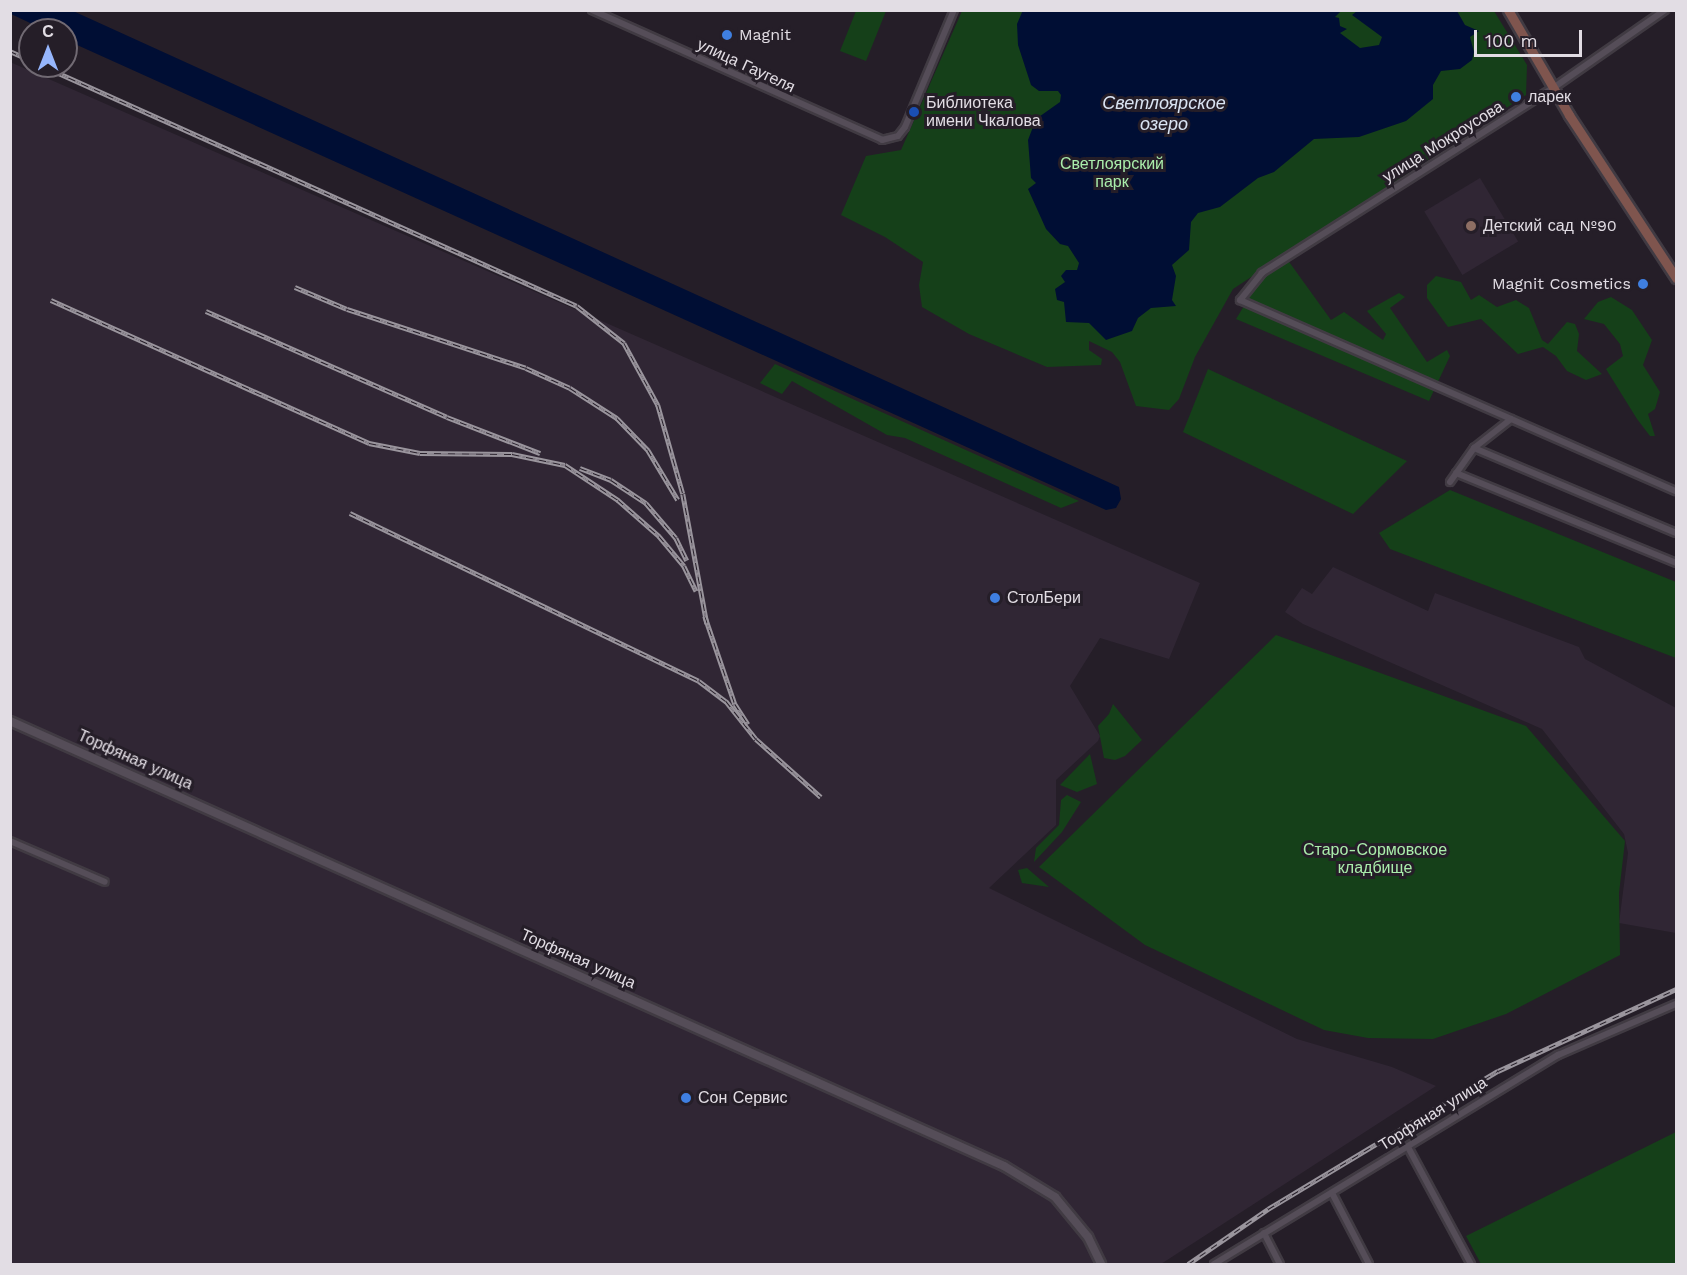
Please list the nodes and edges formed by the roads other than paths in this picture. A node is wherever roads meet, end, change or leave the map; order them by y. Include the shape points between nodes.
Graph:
1 (592, 10) edge
2 (954, 10) edge
3 (1508, 10) edge
4 (1665, 10) edge
5 (1553, 88) junction
6 (1677, 278) edge
7 (1511, 418) junction
8 (1474, 448) junction
9 (1456, 473) junction
10 (1450, 482) dead end
11 (1677, 491) edge
12 (1677, 533) edge
13 (1677, 563) edge
14 (10, 721) edge
15 (10, 841) edge
16 (105, 882) dead end
17 (1677, 1004) edge
18 (1409, 1149) junction
19 (1332, 1193) junction
20 (1264, 1233) junction
21 (1101, 1264) edge
22 (1214, 1264) edge
23 (1280, 1264) edge
24 (1370, 1264) edge
25 (1471, 1264) edge

1 - 2 street, улица Гаугеля via 868,136 891,139 905,127
3 - 5 main road
4 - 5 street, улица Мокроусова
5 - 6 main road
5 - 7 street, улица Мокроусова via 1262,273 1240,300
7 - 8 street
7 - 11 street
8 - 9 street
8 - 12 street
9 - 10 street
9 - 13 street
14 - 21 street, Торфяная улица via 1004,1166 1055,1197 1088,1237
15 - 16 street
17 - 18 street, Торфяная улица via 1558,1055 1438,1127
18 - 19 street, Торфяная улица
18 - 25 street
19 - 20 street, Торфяная улица
19 - 24 street
20 - 22 street, Торфяная улица
20 - 23 street

